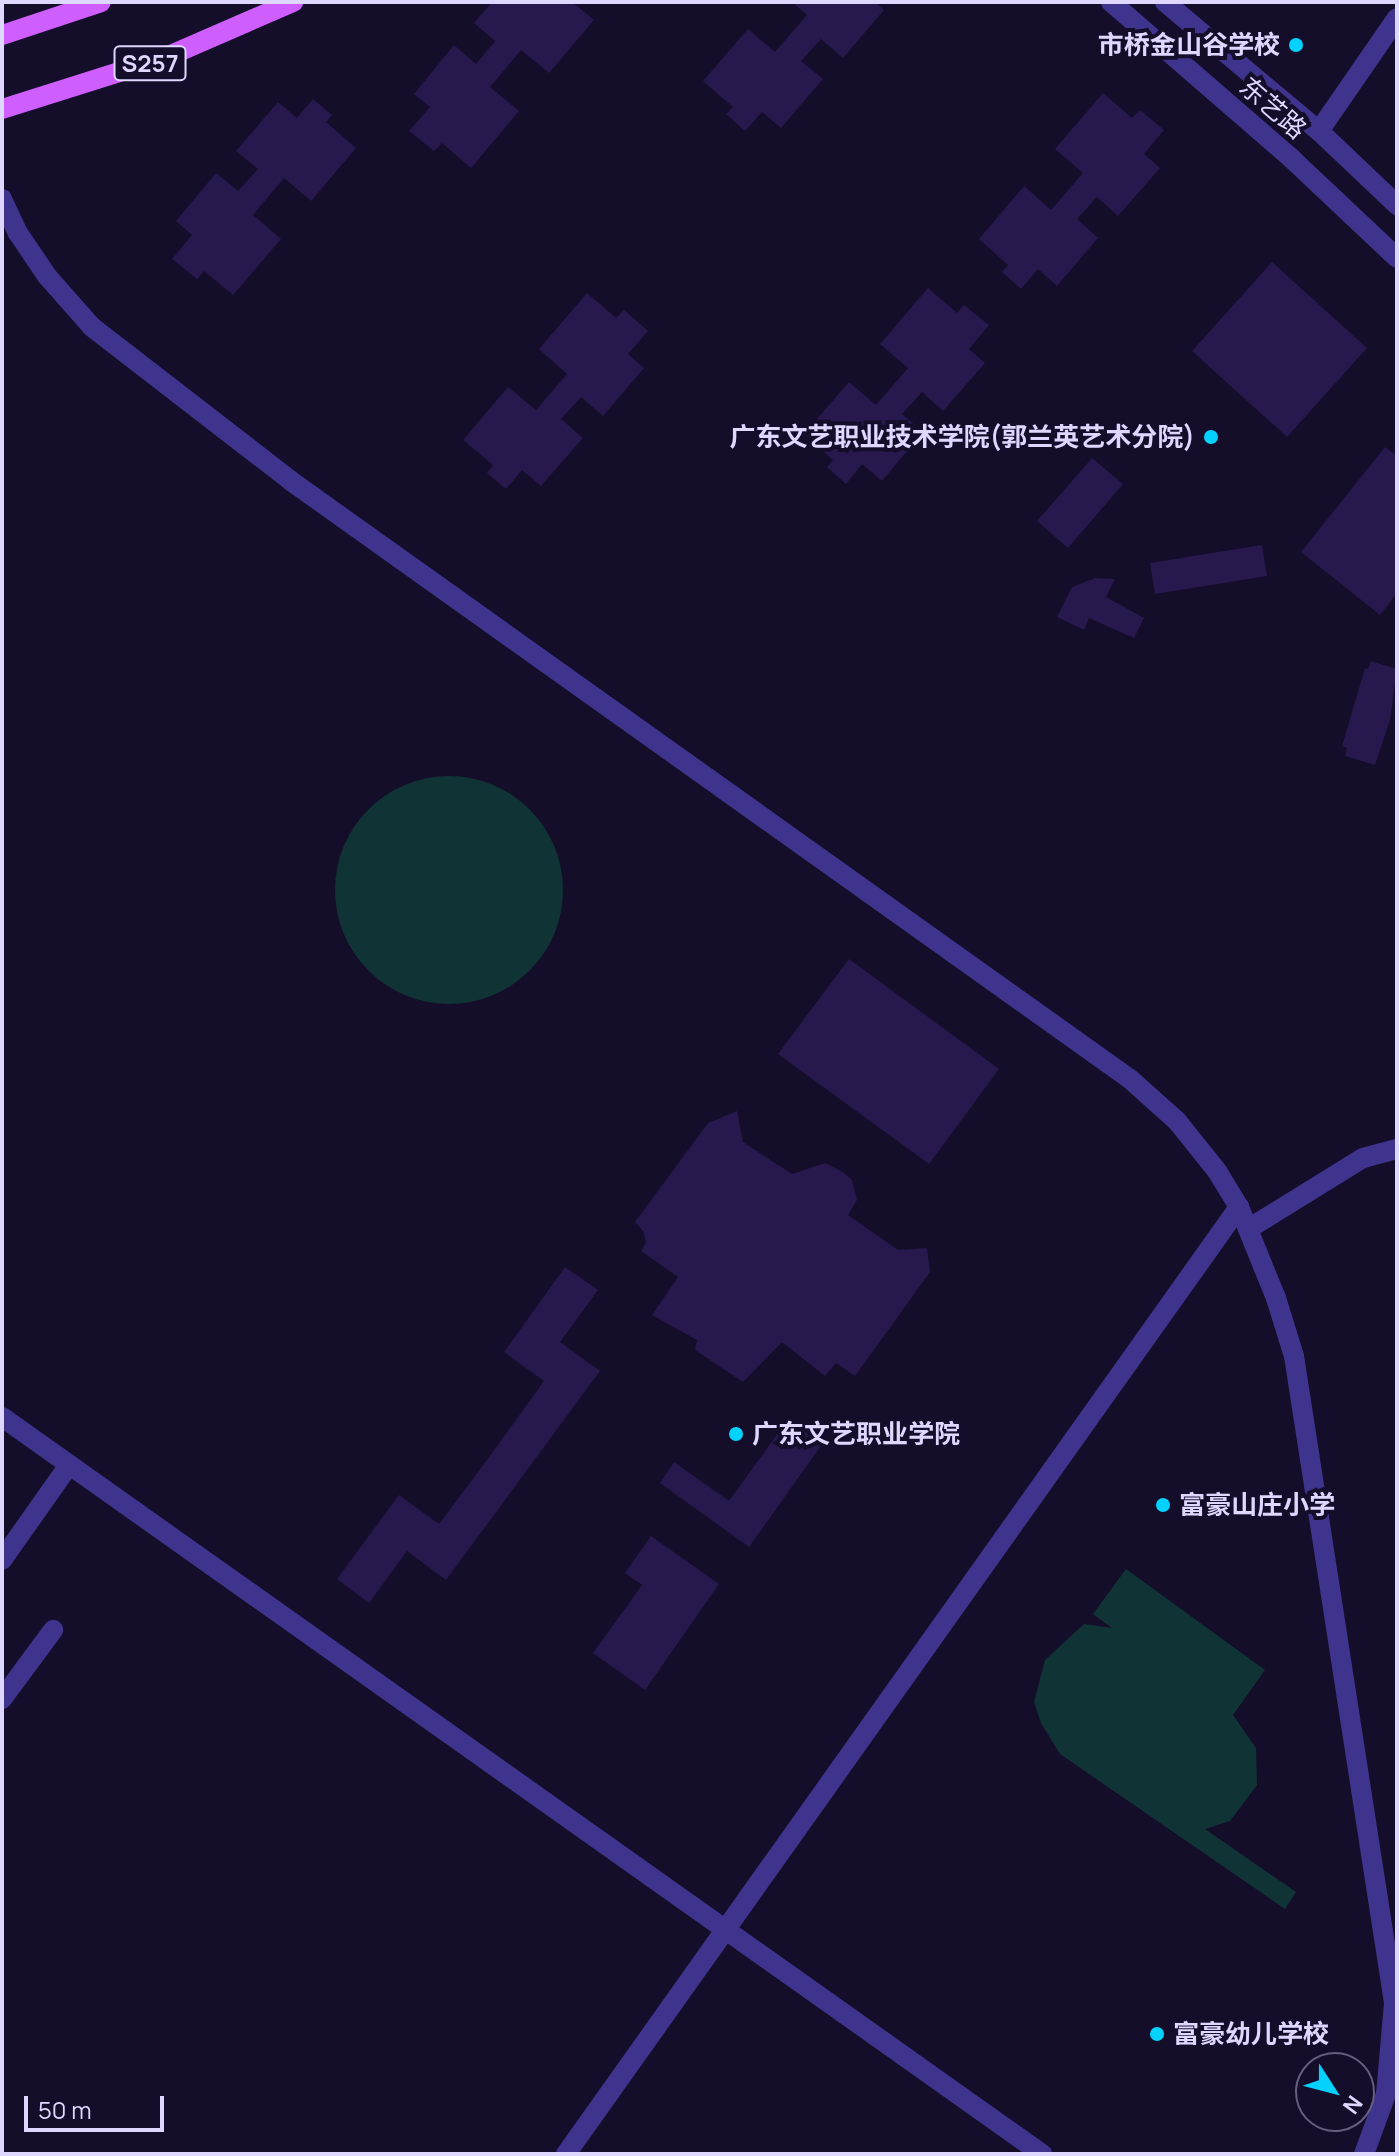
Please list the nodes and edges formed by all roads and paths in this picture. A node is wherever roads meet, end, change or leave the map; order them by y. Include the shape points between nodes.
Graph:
1 (101, 2) edge
2 (293, 2) edge
3 (1111, 2) edge
4 (1165, 2) edge
5 (1397, 18) edge
6 (2, 35) edge
7 (2, 109) edge
8 (1319, 131) junction
9 (2, 199) edge
10 (1397, 205) edge
11 (1397, 258) edge
12 (1397, 1149) edge
13 (1239, 1207) junction
14 (1248, 1229) junction
15 (2, 1417) edge
16 (69, 1465) junction
17 (2, 1560) edge
18 (53, 1630) dead end
19 (2, 1699) edge
20 (723, 1932) junction
21 (566, 2154) edge
22 (1042, 2154) edge
23 (1364, 2154) edge

1 - 6 main road
2 - 7 main road, S257 via 164,58
3 - 11 street, 东艺路
4 - 8 street, 东艺路
5 - 8 street
8 - 10 street, 东艺路
9 - 13 street via 47,276 92,327 291,481 1130,1079 1196,1143
12 - 14 street via 1363,1158
13 - 14 street
13 - 20 street
14 - 23 street via 1294,1356 1394,2003 1386,2094
15 - 16 street
16 - 17 street
16 - 20 street
18 - 19 street
20 - 21 street
20 - 22 street

